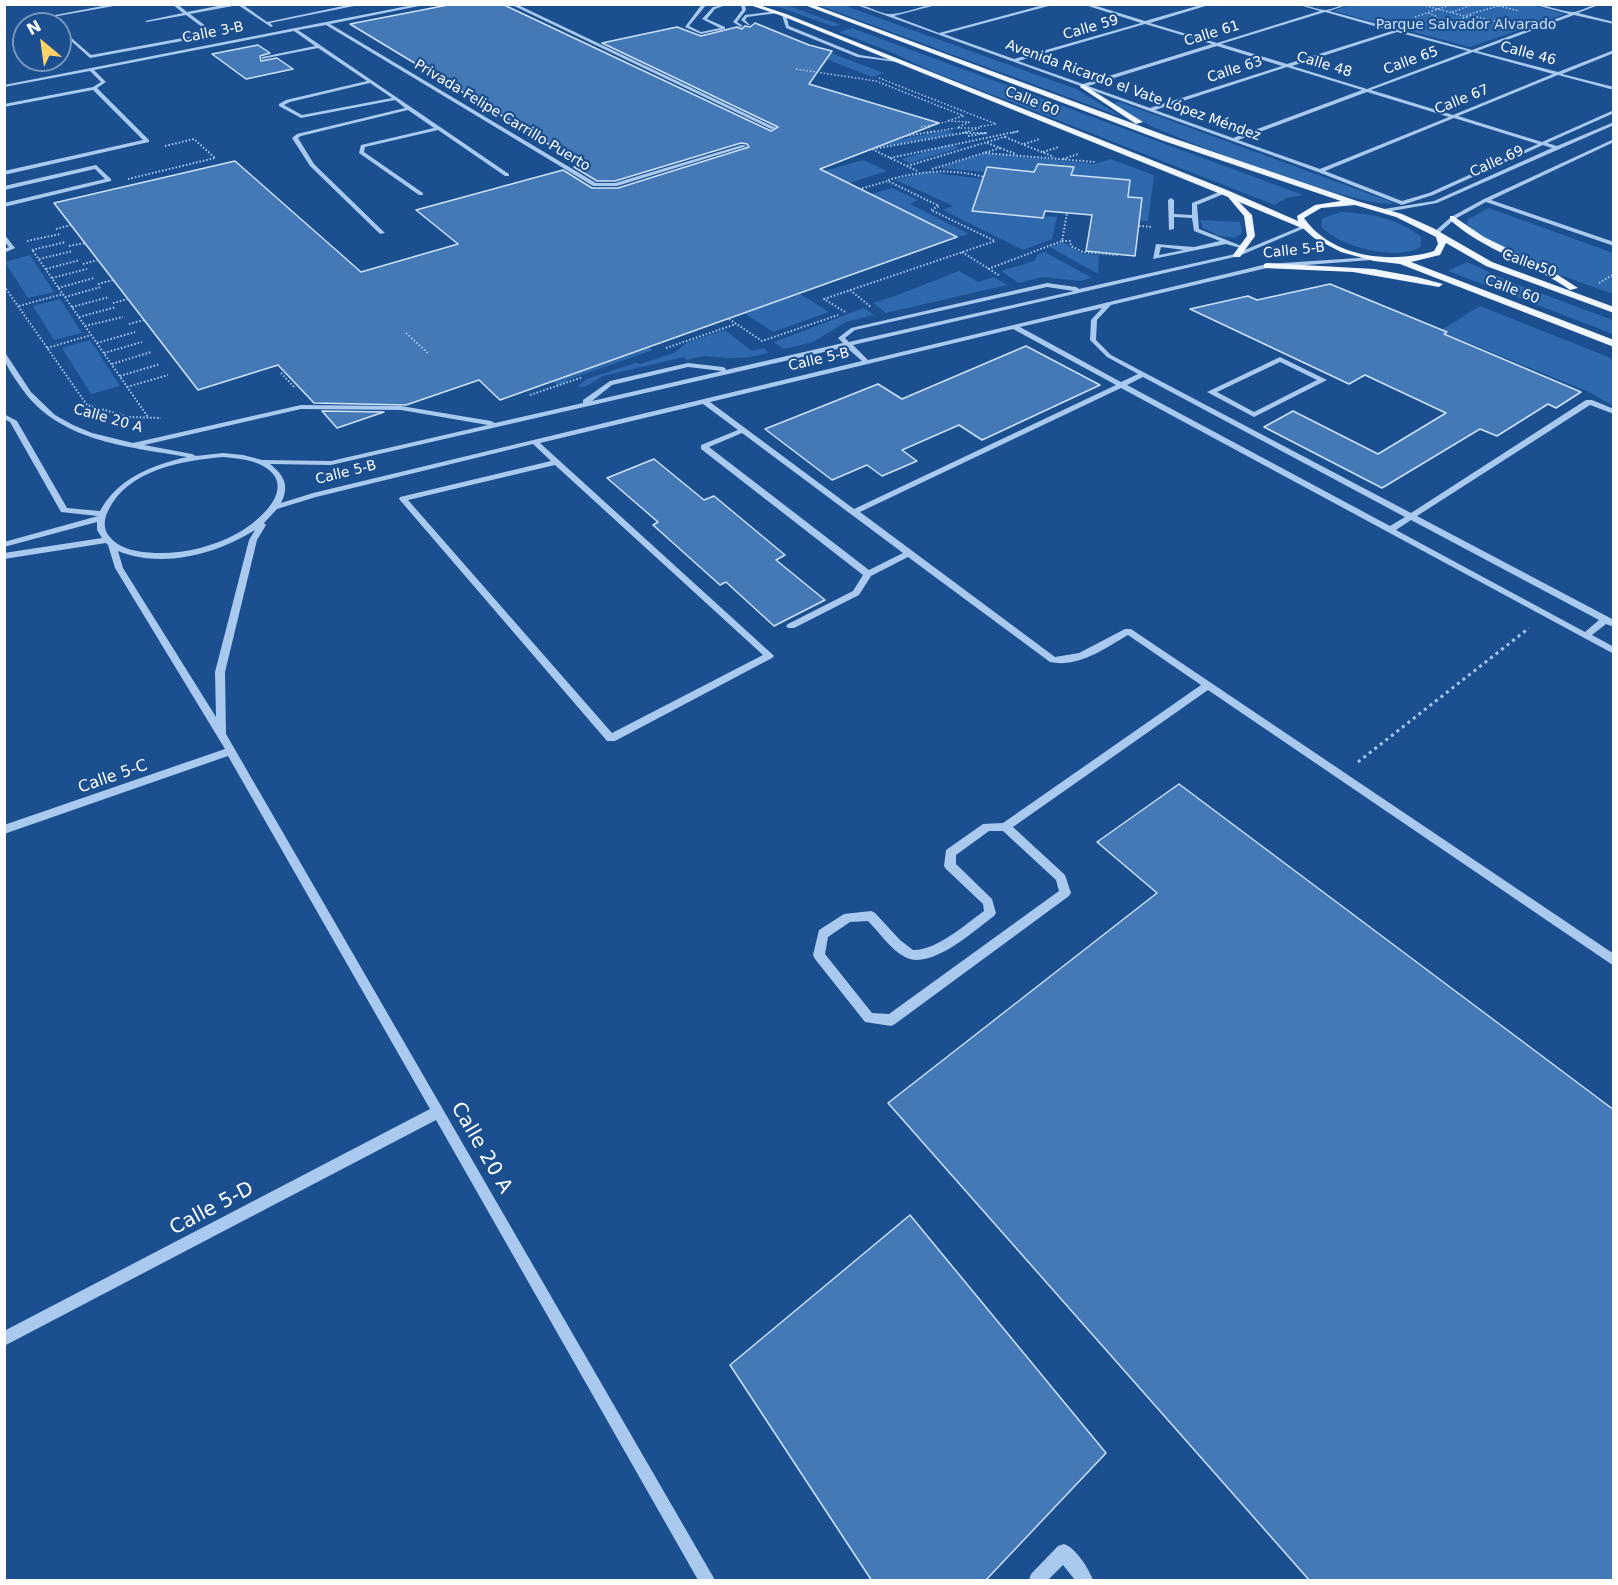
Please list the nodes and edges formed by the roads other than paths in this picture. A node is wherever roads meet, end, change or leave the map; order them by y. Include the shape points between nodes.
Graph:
1 (123, 4) edge
2 (174, 4) edge
3 (238, 4) edge
4 (362, 4) edge
5 (427, 4) edge
6 (512, 4) edge
7 (705, 4) edge
8 (726, 4) edge
9 (743, 4) edge
10 (749, 4) edge
11 (804, 4) edge
12 (856, 4) edge
13 (938, 4) edge
14 (1054, 4) edge
15 (1084, 4) edge
16 (1194, 4) edge
17 (1210, 4) edge
18 (1298, 4) edge
19 (1348, 4) edge
20 (1534, 4) edge
21 (1599, 4) edge
22 (1325, 12) junction
23 (72, 13) edge
24 (186, 14) junction
25 (780, 14) junction
26 (1573, 14) junction
27 (889, 16) junction
28 (147, 21) dead end
29 (1137, 21) junction
30 (266, 23) junction
31 (1145, 23) junction
32 (1614, 23) edge
33 (327, 24) junction
34 (749, 24) dead end
35 (845, 25) junction
36 (741, 26) dead end
37 (819, 29) junction
38 (295, 30) junction
39 (1396, 31) junction
40 (281, 33) junction
41 (939, 34) junction
42 (72, 40) edge
43 (311, 41) junction
44 (1217, 45) junction
45 (289, 46) dead end
46 (319, 46) junction
47 (1472, 51) junction
48 (1614, 51) edge
49 (264, 58) dead end
50 (1004, 58) junction
51 (897, 61) junction
52 (1013, 61) junction
53 (1287, 66) junction
54 (91, 69) junction
55 (1558, 74) junction
56 (369, 82) junction
57 (4, 86) edge
58 (1082, 86) junction
59 (94, 88) junction
60 (1614, 89) edge
61 (1366, 90) junction
62 (395, 99) junction
63 (4, 106) edge
64 (410, 108) junction
65 (1149, 110) junction
66 (1614, 111) edge
67 (1453, 117) junction
68 (1614, 123) edge
69 (439, 128) junction
70 (773, 128) dead end
71 (1164, 138) junction
72 (1232, 140) junction
73 (1614, 140) edge
74 (1543, 144) junction
75 (744, 146) dead end
76 (1557, 148) junction
77 (1501, 163) junction
78 (1509, 170) junction
79 (1320, 171) junction
80 (4, 173) edge
81 (507, 175) dead end
82 (4, 188) edge
83 (1224, 192) junction
84 (421, 194) dead end
85 (1171, 200) dead end
86 (1486, 200) junction
87 (1355, 203) junction
88 (1402, 203) joint
89 (4, 204) edge
90 (1386, 210) junction
91 (1171, 215) junction
92 (1195, 217) junction
93 (1453, 218) junction
94 (1304, 227) junction
95 (1171, 229) dead end
96 (382, 233) dead end
97 (1438, 234) junction
98 (4, 236) edge
99 (1226, 242) junction
100 (1614, 244) edge
101 (1194, 249) junction
102 (4, 251) edge
103 (1239, 252) junction
104 (1371, 258) junction
105 (1400, 261) junction
106 (1267, 266) junction
107 (1083, 290) junction
108 (1486, 295) junction
109 (1587, 300) junction
110 (1109, 304) junction
111 (1614, 310) edge
112 (1014, 327) junction
113 (847, 344) junction
114 (1614, 344) edge
115 (4, 355) edge
116 (867, 362) junction
117 (732, 370) junction
118 (1142, 375) junction
119 (1122, 385) junction
120 (1218, 396) junction
121 (704, 401) junction
122 (582, 405) junction
123 (1198, 405) junction
124 (1614, 412) edge
125 (4, 416) edge
126 (9, 422) edge
127 (497, 424) junction
128 (743, 430) junction
129 (534, 442) junction
130 (134, 445) junction
131 (198, 457) junction
132 (263, 462) junction
133 (557, 462) junction
134 (276, 507) junction
135 (854, 512) junction
136 (101, 516) junction
137 (1410, 517) junction
138 (266, 519) junction
139 (1390, 530) junction
140 (109, 542) junction
141 (4, 545) edge
142 (909, 553) junction
143 (4, 556) edge
144 (868, 574) junction
145 (1610, 622) edge
146 (791, 626) dead end
147 (1586, 636) junction
148 (1614, 651) edge
149 (1208, 685) junction
150 (221, 734) junction
151 (231, 751) junction
152 (1005, 827) junction
153 (4, 830) edge
154 (1611, 954) edge
155 (438, 1112) junction
156 (4, 1339) edge
157 (707, 1581) edge
158 (1037, 1581) edge
159 (1085, 1581) edge

1 - 23 street
2 - 24 street
3 - 24 street
3 - 30 street
4 - 30 street
5 - 33 street, Calle 3-B
6 - 70 street
7 - 8 street via 686,26 701,33 724,28 704,19 714,8
9 - 36 street via 744,10 735,22
10 - 25 main road, Calle 60
11 - 35 main road, Avenida Ricardo el Vate López Méndez
12 - 27 street, Avenida Ricardo el Vate López Méndez
13 - 27 street
14 - 41 street
15 - 29 street, Calle 48
16 - 29 street, Calle 59
17 - 31 street, Calle 59
18 - 22 street, Calle 46
19 - 22 street, Calle 61
20 - 26 street
21 - 26 street, Calle 65
22 - 39 street, Calle 46
22 - 44 street, Calle 61
24 - 28 street
24 - 42 street via 214,34 90,57
25 - 34 street via 747,16 743,20
25 - 37 main road, Calle 60
25 - 51 street via 787,27 859,56
26 - 32 street
26 - 47 street, Calle 65
27 - 41 street, Avenida Ricardo el Vate López Méndez
29 - 31 street, Calle 48
29 - 50 street, Calle 59
30 - 40 street
31 - 44 street, Calle 48
31 - 52 street, Calle 59
33 - 38 street, Calle 3-B
33 - 75 street, Privada Felipe Carrillo Puerto via 595,185 615,185
35 - 37 main road
35 - 71 main road, Avenida Ricardo el Vate López Méndez
37 - 51 main road, Calle 60
38 - 40 street, Calle 3-B
38 - 43 street
39 - 47 street, Calle 46
39 - 53 street, Calle 63
40 - 54 street, Calle 3-B
41 - 50 street, Avenida Ricardo el Vate López Méndez
43 - 45 street
43 - 46 street
44 - 53 street, Calle 48
44 - 58 street, Calle 61
46 - 49 street
46 - 56 street
47 - 55 street, Calle 46
47 - 61 street, Calle 65
48 - 55 street, Calle 67
50 - 52 street, Avenida Ricardo el Vate López Méndez
51 - 83 main road, Calle 60
52 - 58 street, Avenida Ricardo el Vate López Méndez
53 - 61 street, Calle 48
53 - 65 street, Calle 63
54 - 57 street, Calle 3-B
54 - 59 street via 104,82
55 - 60 street, Calle 46
55 - 67 street, Calle 67
56 - 62 street
56 - 62 street via 281,105 302,117
58 - 65 street, Avenida Ricardo el Vate López Méndez
58 - 71 main road
59 - 63 street
59 - 80 street via 147,141
61 - 67 street, Calle 48
61 - 72 street, Calle 65
62 - 64 street
64 - 69 street
64 - 96 street via 295,138 312,165
65 - 72 street, Avenida Ricardo el Vate López Méndez
66 - 74 street, Calle 69
67 - 74 street, Calle 48
67 - 79 street, Calle 67
68 - 76 street, Calle 69
69 - 81 street
69 - 84 street via 363,146 361,152
71 - 87 main road, Avenida Ricardo el Vate López Méndez
72 - 79 street, Avenida Ricardo el Vate López Méndez
73 - 86 street, Calle 69
74 - 76 street, Calle 48
74 - 77 street, Calle 69
76 - 78 street, Calle 69
77 - 78 street
77 - 88 street, Calle 69
78 - 90 street, Calle 69 via 1435,202
79 - 88 street, Avenida Ricardo el Vate López Méndez
82 - 89 street via 96,167 109,180
83 - 92 street via 1194,204
83 - 94 main road, Calle 60
83 - 103 main road via 1248,215 1251,236
85 - 91 street
86 - 93 street, Calle 69
86 - 100 street
87 - 90 main road, Calle 50
87 - 94 main road via 1311,208 1300,218
90 - 97 main road, Calle 50
91 - 92 street
91 - 95 street
92 - 99 street via 1196,230
93 - 97 street, Calle 69
93 - 109 main road via 1487,242 1566,283
94 - 103 street, Calle 5-B
94 - 104 main road, Calle 60 via 1327,242
97 - 105 main road via 1442,244 1437,253
97 - 109 main road, Calle 50 via 1490,264
98 - 102 street via 12,248
99 - 101 street
99 - 103 street
101 - 101 street via 1184,251 1155,258 1158,245
103 - 107 street, Calle 5-B
104 - 105 main road, Calle 60
104 - 106 street, Calle 5-B
105 - 108 main road, Calle 60
106 - 108 main road via 1376,271
106 - 110 street, Calle 5-B
107 - 113 street, Calle 5-B
107 - 113 street via 1047,285 853,329 841,338
108 - 114 main road, Calle 60
109 - 111 main road, Calle 50
110 - 112 street, Calle 5-B
110 - 118 street via 1094,320 1093,340 1108,356
112 - 116 street, Calle 5-B
112 - 119 street
113 - 116 street
113 - 117 street, Calle 5-B
115 - 130 street, Calle 20 A via 34,400 60,422
116 - 121 street, Calle 5-B
117 - 122 street, Calle 5-B
117 - 122 street via 688,365 610,383
118 - 119 street
118 - 123 street
119 - 135 street
119 - 139 street
120 - 120 street via 1254,415 1323,380 1280,359 1211,392
120 - 123 street
121 - 128 street
121 - 129 street, Calle 5-B
122 - 127 street, Calle 5-B
123 - 137 street
124 - 137 street via 1589,402
125 - 126 street
126 - 136 street via 64,510
127 - 130 street via 401,408 301,407
127 - 132 street, Calle 5-B via 331,463
128 - 135 street
128 - 144 street via 704,447
129 - 133 street
129 - 134 street, Calle 5-B
130 - 131 street, Calle 20 A
131 - 132 street, Calle 5-B via 223,455
131 - 136 street via 137,478 117,493
132 - 134 street via 281,481 282,494
133 - 133 street via 610,510 769,656 611,738 403,499
134 - 138 street
135 - 142 street
136 - 140 street, Calle 20 A via 101,530
136 - 141 street
137 - 139 street
137 - 145 street
138 - 140 street via 231,540 187,554 143,555
138 - 150 street, Calle 20 A via 253,540 220,672
139 - 147 street
140 - 143 street
140 - 150 street, Calle 20 A via 119,568
142 - 144 street
142 - 149 street via 1053,660 1079,658 1128,631
144 - 146 street via 856,593
145 - 147 street
147 - 148 street
149 - 152 street
149 - 154 street
150 - 151 street, Calle 20 A
151 - 153 street, Calle 5-C
151 - 155 street, Calle 20 A
152 - 152 street via 1061,878 1065,893 891,1020 869,1018 819,955 823,934 848,917 871,916 904,951 914,956 929,954 990,913 988,902 950,866 950,853 987,827
155 - 156 street, Calle 5-D
155 - 157 street, Calle 20 A
158 - 159 street via 1064,1552

